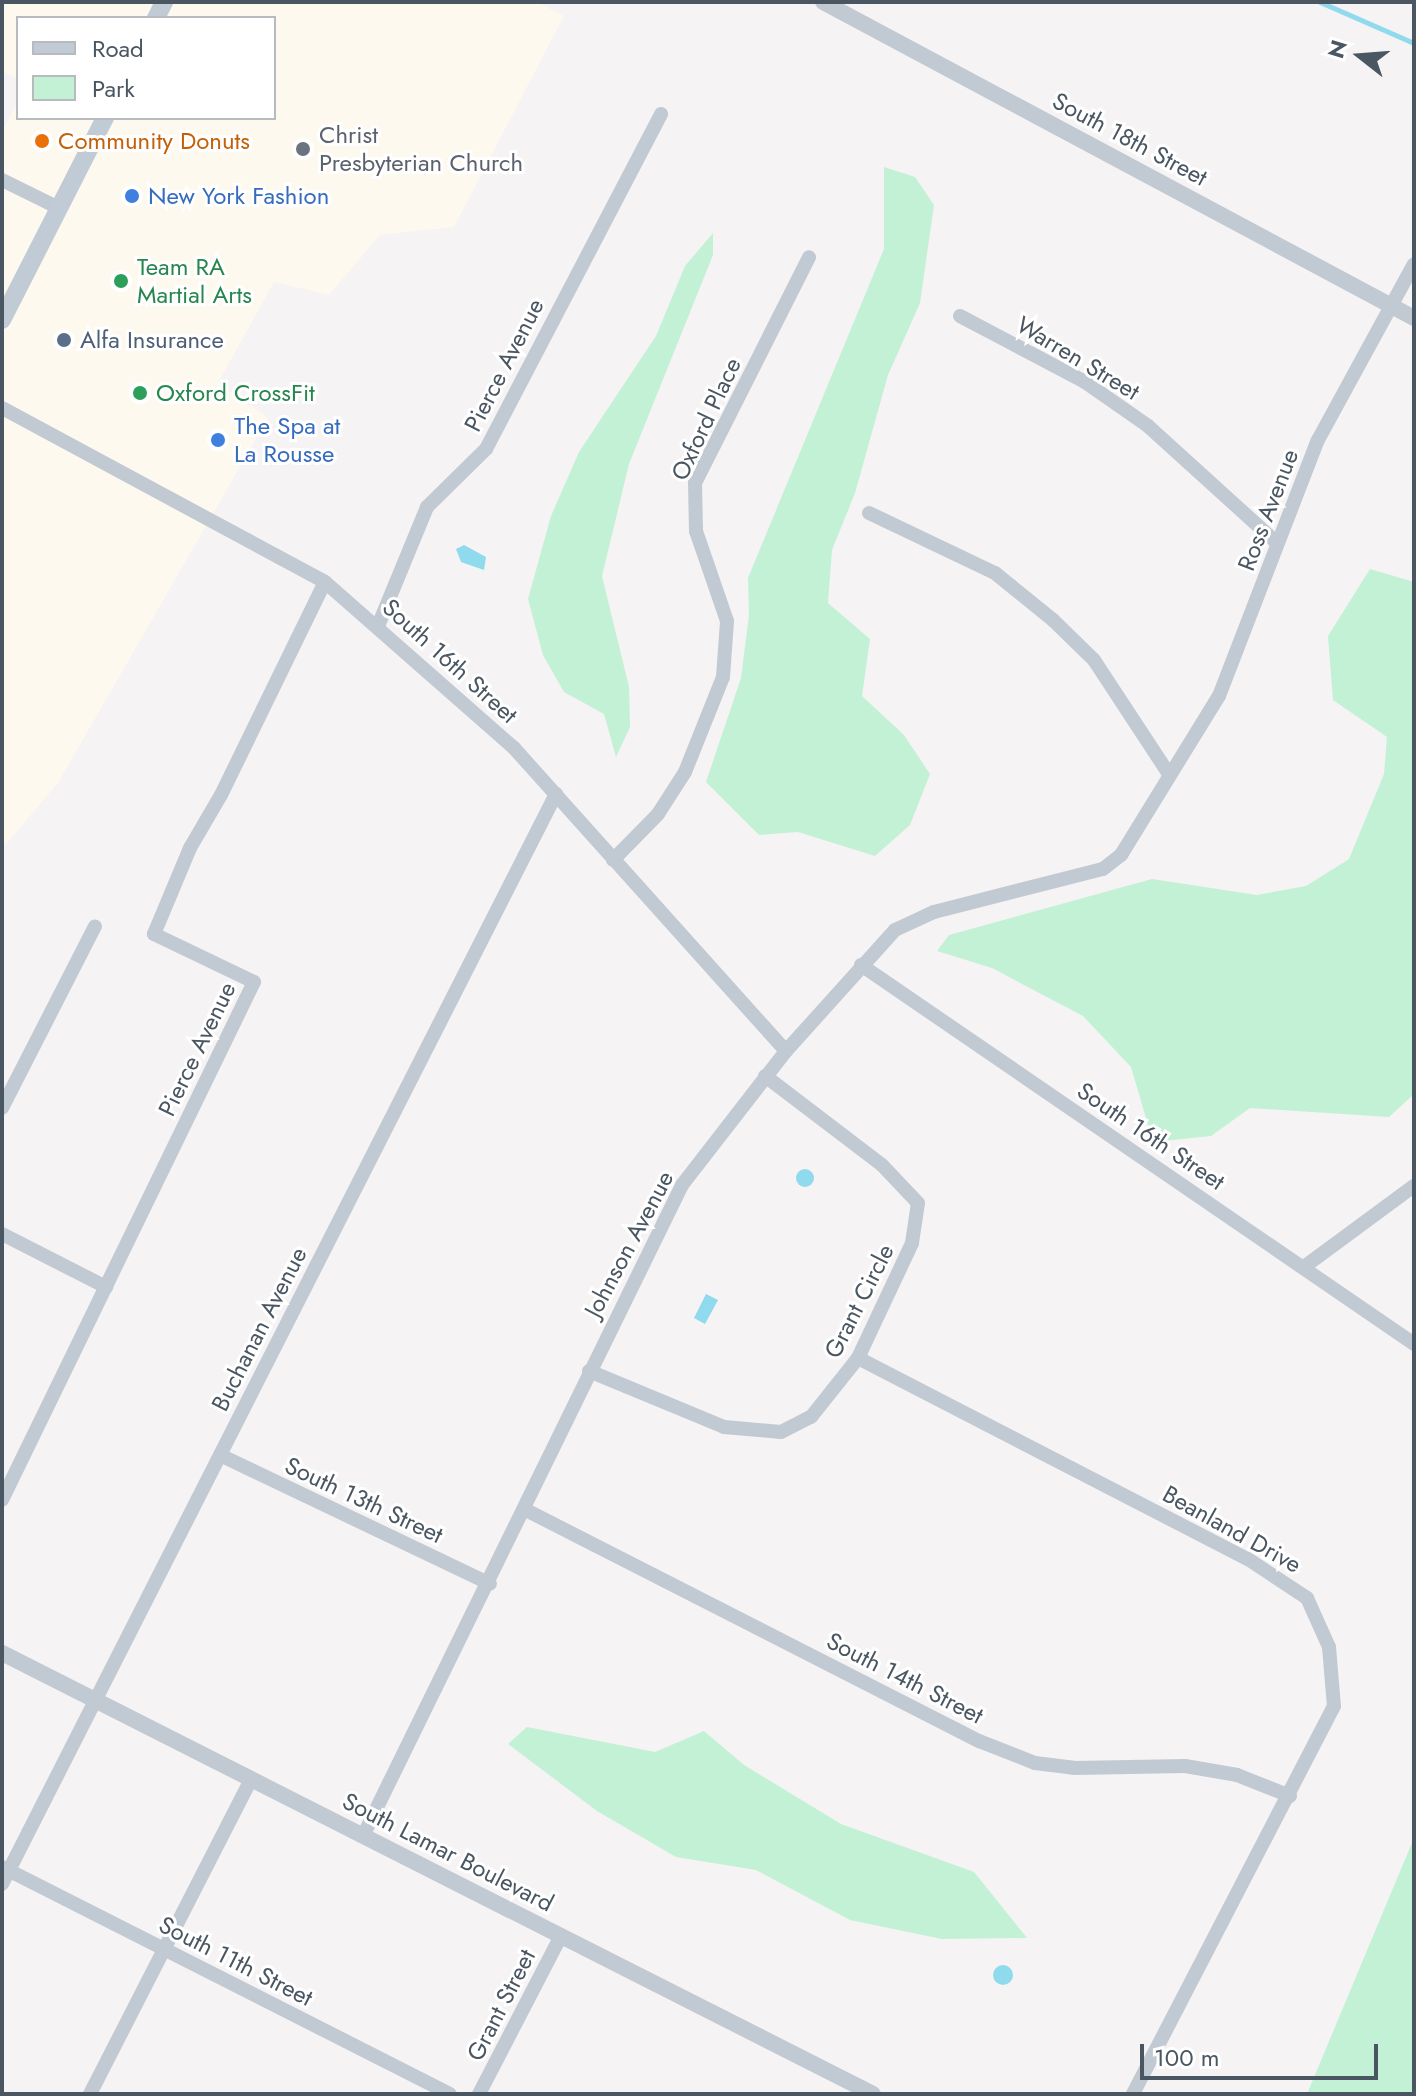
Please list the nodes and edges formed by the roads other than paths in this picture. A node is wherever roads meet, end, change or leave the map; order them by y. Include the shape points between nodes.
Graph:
1 (823, 2) edge
2 (661, 114) dead end
3 (104, 120) edge
4 (2, 180) edge
5 (59, 208) junction
6 (809, 257) dead end
7 (1414, 264) edge
8 (1392, 306) junction
9 (960, 316) dead end
10 (1414, 318) edge
11 (2, 320) edge
12 (2, 408) edge
13 (869, 513) dead end
14 (1276, 542) junction
15 (325, 582) junction
16 (378, 626) junction
17 (1169, 774) junction
18 (556, 794) junction
19 (613, 860) junction
20 (95, 926) dead end
21 (861, 965) junction
22 (786, 1051) junction
23 (765, 1076) junction
24 (2, 1108) edge
25 (1414, 1186) edge
26 (2, 1234) edge
27 (1304, 1267) junction
28 (106, 1287) junction
29 (1414, 1344) edge
30 (858, 1358) junction
31 (589, 1371) junction
32 (220, 1455) junction
33 (2, 1500) edge
34 (524, 1509) junction
35 (490, 1584) junction
36 (2, 1653) edge
37 (95, 1700) junction
38 (251, 1779) junction
39 (1290, 1796) junction
40 (363, 1836) junction
41 (4, 1874) edge
42 (561, 1936) junction
43 (164, 1949) junction
44 (90, 2094) edge
45 (450, 2094) edge
46 (479, 2094) edge
47 (873, 2094) edge
48 (1133, 2094) edge

1 - 8 street, South 18th Street
2 - 16 street, Pierce Avenue via 486,449 427,507
3 - 5 main road
4 - 5 street
5 - 11 main road
6 - 19 street, Oxford Place via 695,483 696,531 727,621 723,677 685,772 658,814
7 - 8 street, Ross Avenue
8 - 10 street, South 18th Street
8 - 14 street, Ross Avenue via 1318,440
9 - 14 street, Warren Street via 1085,382 1148,426
12 - 15 street, South 16th Street
13 - 17 street via 944,544 995,573 1053,620 1094,660
14 - 17 street, Ross Avenue via 1253,619 1219,696
15 - 16 street, South 16th Street
15 - 28 street, Pierce Avenue via 190,848 154,934 254,982
16 - 18 street, South 16th Street via 514,748
17 - 21 street, Johnson Avenue via 1121,855 1103,869 934,912 895,930
18 - 19 street, South 16th Street
18 - 32 street, Buchanan Avenue
19 - 22 street, South 16th Street
20 - 24 street
21 - 22 street, Johnson Avenue
21 - 27 street, South 16th Street
22 - 23 street, Johnson Avenue
23 - 30 street, Grant Circle via 882,1165 918,1203 912,1243
23 - 31 street, Johnson Avenue via 674,1198
25 - 27 street
26 - 28 street
27 - 29 street, South 16th Street
28 - 33 street, Pierce Avenue
30 - 31 street, Grant Circle via 811,1417 781,1432 733,1430
30 - 39 street, Beanland Drive via 1248,1559 1307,1598 1329,1647 1334,1706
31 - 34 street, Johnson Avenue
32 - 35 street, South 13th Street
32 - 37 street, Buchanan Avenue
34 - 35 street, Johnson Avenue
34 - 39 street, South 14th Street via 979,1741 1035,1763 1074,1768 1185,1766 1237,1775
35 - 40 street, Johnson Avenue
36 - 37 street, South Lamar Boulevard
37 - 38 street, South Lamar Boulevard
37 - 41 street, Buchanan Avenue
38 - 40 street, South Lamar Boulevard
38 - 43 street
39 - 48 street, Beanland Drive
40 - 42 street, South Lamar Boulevard
41 - 43 street, South 11th Street
42 - 46 street, Grant Street
42 - 47 street, South Lamar Boulevard
43 - 44 street
43 - 45 street, South 11th Street

